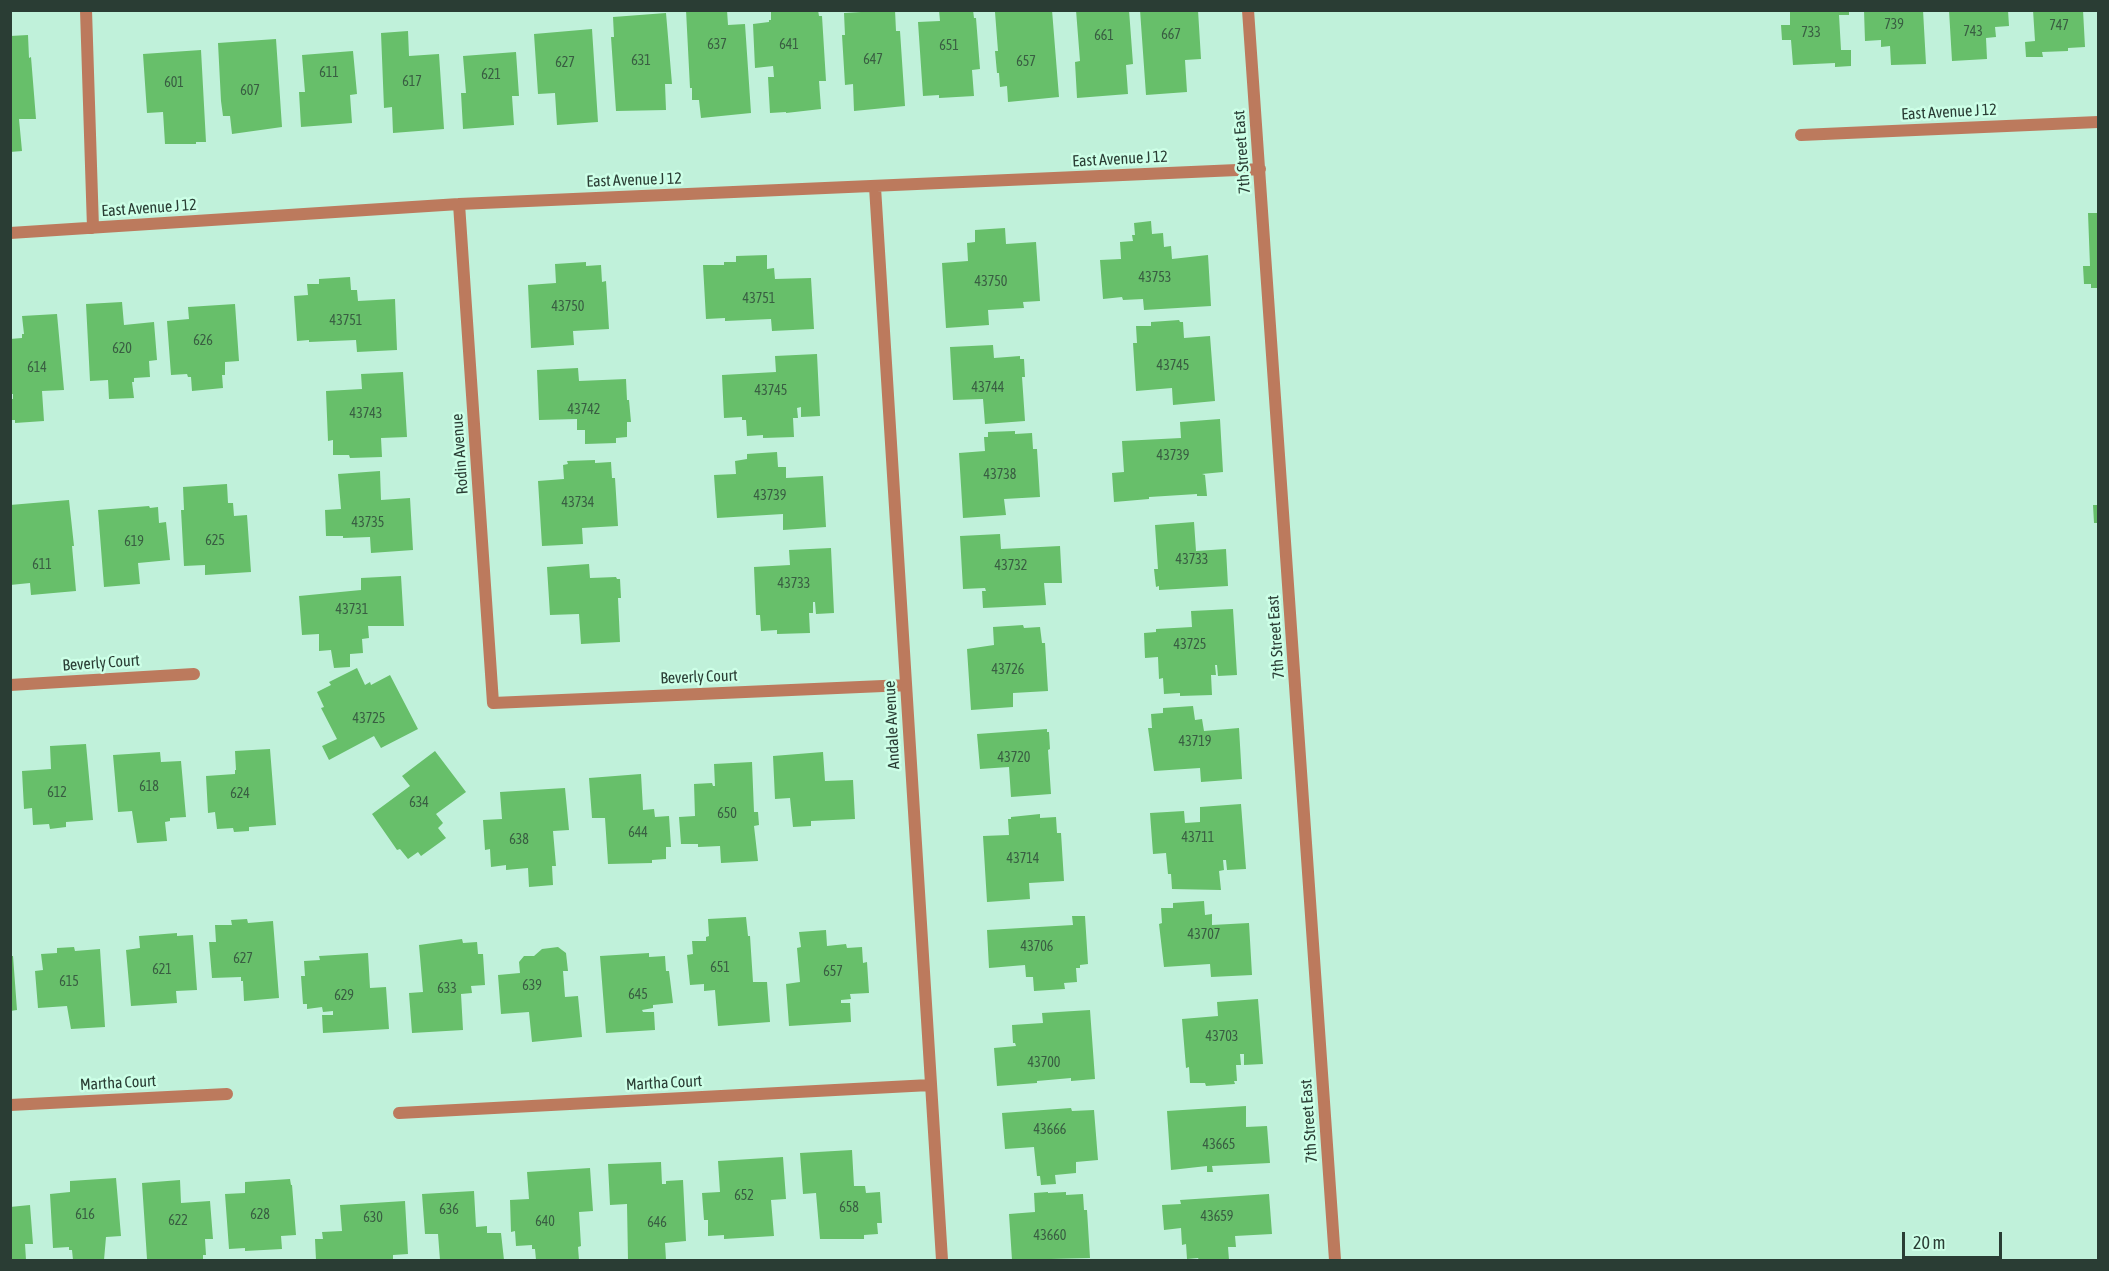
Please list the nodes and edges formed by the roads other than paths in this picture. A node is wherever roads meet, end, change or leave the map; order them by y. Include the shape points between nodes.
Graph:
1 (86, 10) edge
2 (1248, 10) edge
3 (2098, 122) edge
4 (1801, 135) dead end
5 (1260, 169) junction
6 (875, 187) junction
7 (459, 204) junction
8 (93, 228) junction
9 (10, 233) edge
10 (194, 674) dead end
11 (906, 685) junction
12 (10, 686) edge
13 (492, 703) joint
14 (930, 1085) junction
15 (227, 1094) dead end
16 (10, 1105) edge
17 (399, 1113) dead end
18 (942, 1260) edge
19 (1335, 1260) edge

1 - 8 street
2 - 5 street, 7th Street East
3 - 4 street, East Avenue J 12
5 - 6 street, East Avenue J 12
5 - 19 street, 7th Street East
6 - 7 street, East Avenue J 12
6 - 11 street, Andale Avenue
7 - 8 street, East Avenue J 12
7 - 13 street, Rodin Avenue
8 - 9 street, East Avenue J 12
10 - 12 street, Beverly Court
11 - 13 street, Beverly Court
11 - 14 street, Andale Avenue
14 - 17 street, Martha Court
14 - 18 street, Andale Avenue
15 - 16 street, Martha Court

